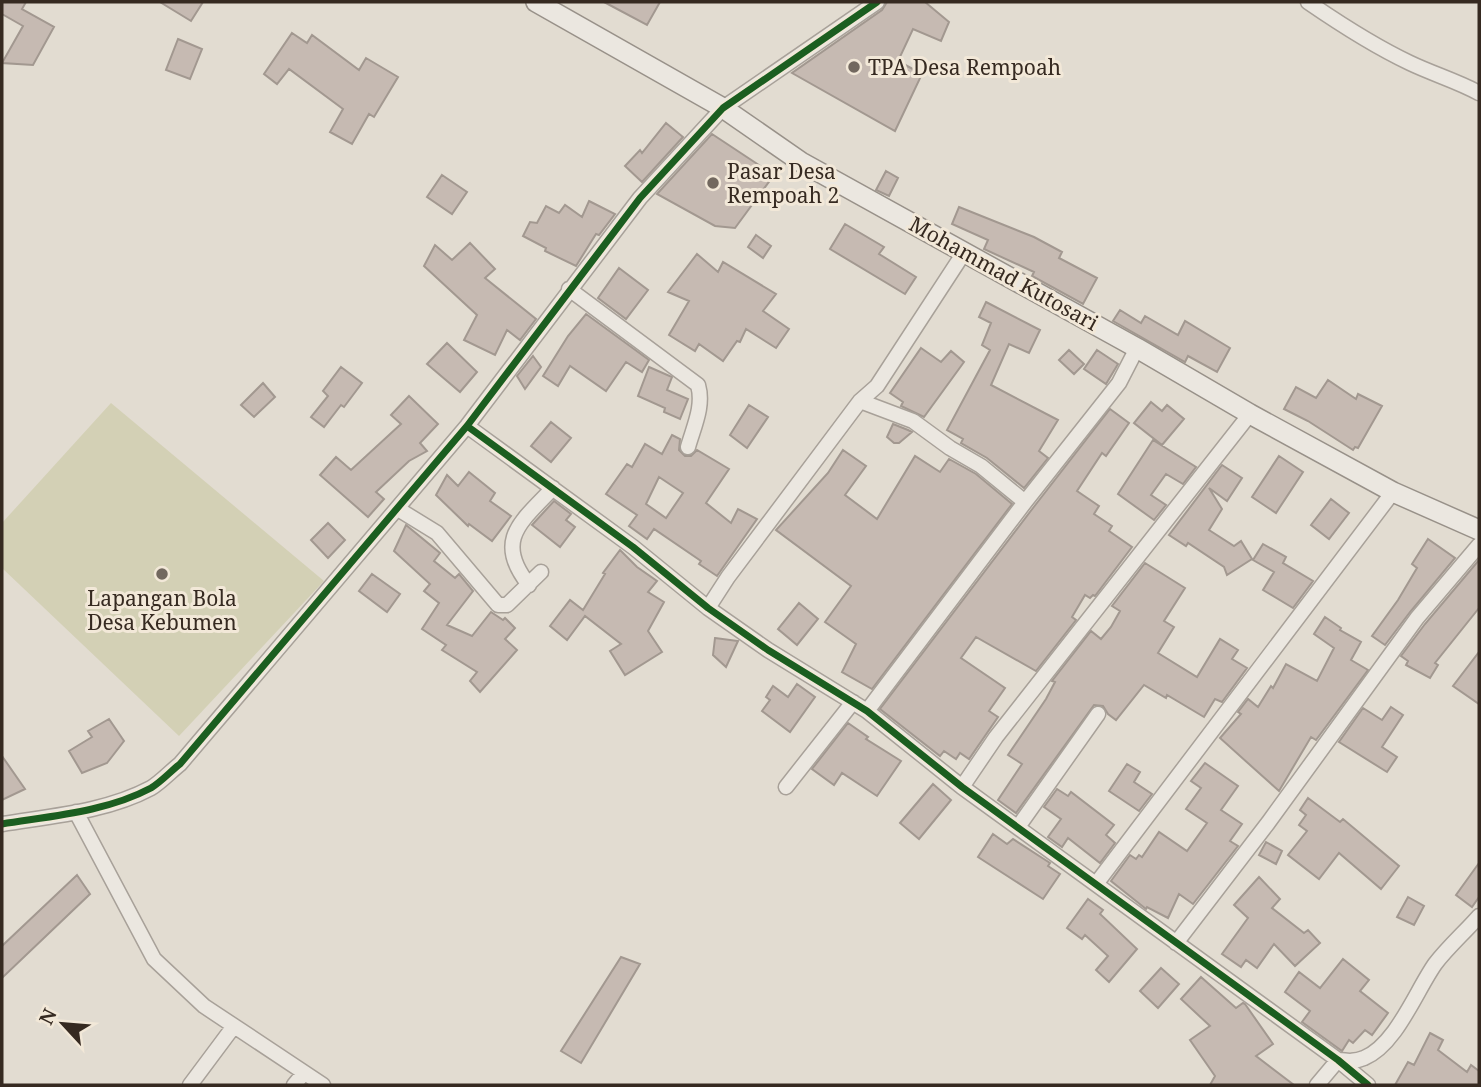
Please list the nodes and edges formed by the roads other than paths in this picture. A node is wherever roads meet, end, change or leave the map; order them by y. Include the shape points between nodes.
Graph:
1 (536, 2) edge
2 (877, 2) edge
3 (1308, 2) edge
4 (1479, 93) edge
5 (723, 108) junction
6 (965, 251) junction
7 (569, 289) junction
8 (1137, 348) junction
9 (860, 401) junction
10 (1250, 414) junction
11 (467, 426) junction
12 (688, 447) dead end
13 (553, 488) junction
14 (1393, 492) junction
15 (1025, 502) junction
16 (398, 509) junction
17 (1479, 530) edge
18 (1479, 545) edge
19 (541, 572) dead end
20 (529, 584) junction
21 (708, 608) junction
22 (853, 702) junction
23 (867, 711) junction
24 (1098, 714) dead end
25 (786, 787) dead end
26 (962, 787) junction
27 (76, 812) junction
28 (2, 824) edge
29 (1018, 827) junction
30 (1096, 884) junction
31 (1479, 916) edge
32 (1176, 943) junction
33 (234, 1026) junction
34 (1338, 1060) junction
35 (304, 1073) junction
36 (190, 1085) edge
37 (294, 1085) edge
38 (323, 1085) edge
39 (1317, 1085) edge
40 (1368, 1085) edge

1 - 5 street, Mohammad Kutosari
2 - 5 street
3 - 4 street via 1410,63
5 - 6 street, Mohammad Kutosari via 801,162
5 - 7 street via 640,198
6 - 8 street, Mohammad Kutosari
6 - 9 street via 877,386
7 - 11 street
7 - 12 street via 698,385 700,407
8 - 10 street, Mohammad Kutosari
8 - 15 street via 1119,383
9 - 15 street via 913,421
9 - 21 street
10 - 14 street, Mohammad Kutosari
10 - 26 street via 1004,726
11 - 13 street
11 - 16 street
13 - 20 street via 511,541 513,559
13 - 21 street
14 - 17 street, Mohammad Kutosari
14 - 30 street
15 - 23 street
16 - 20 street via 437,533 498,605 507,605
16 - 27 street via 180,764 153,787
18 - 32 street via 1417,618
19 - 20 street
21 - 22 street
22 - 23 street
22 - 25 street
23 - 26 street
24 - 29 street
26 - 29 street
27 - 28 street
27 - 33 street via 153,959 204,1006
29 - 30 street
30 - 32 street
31 - 34 street via 1436,964 1384,1042 1367,1057
32 - 34 street
33 - 35 street
33 - 36 street
34 - 39 street
34 - 40 street
35 - 37 street
35 - 38 street

